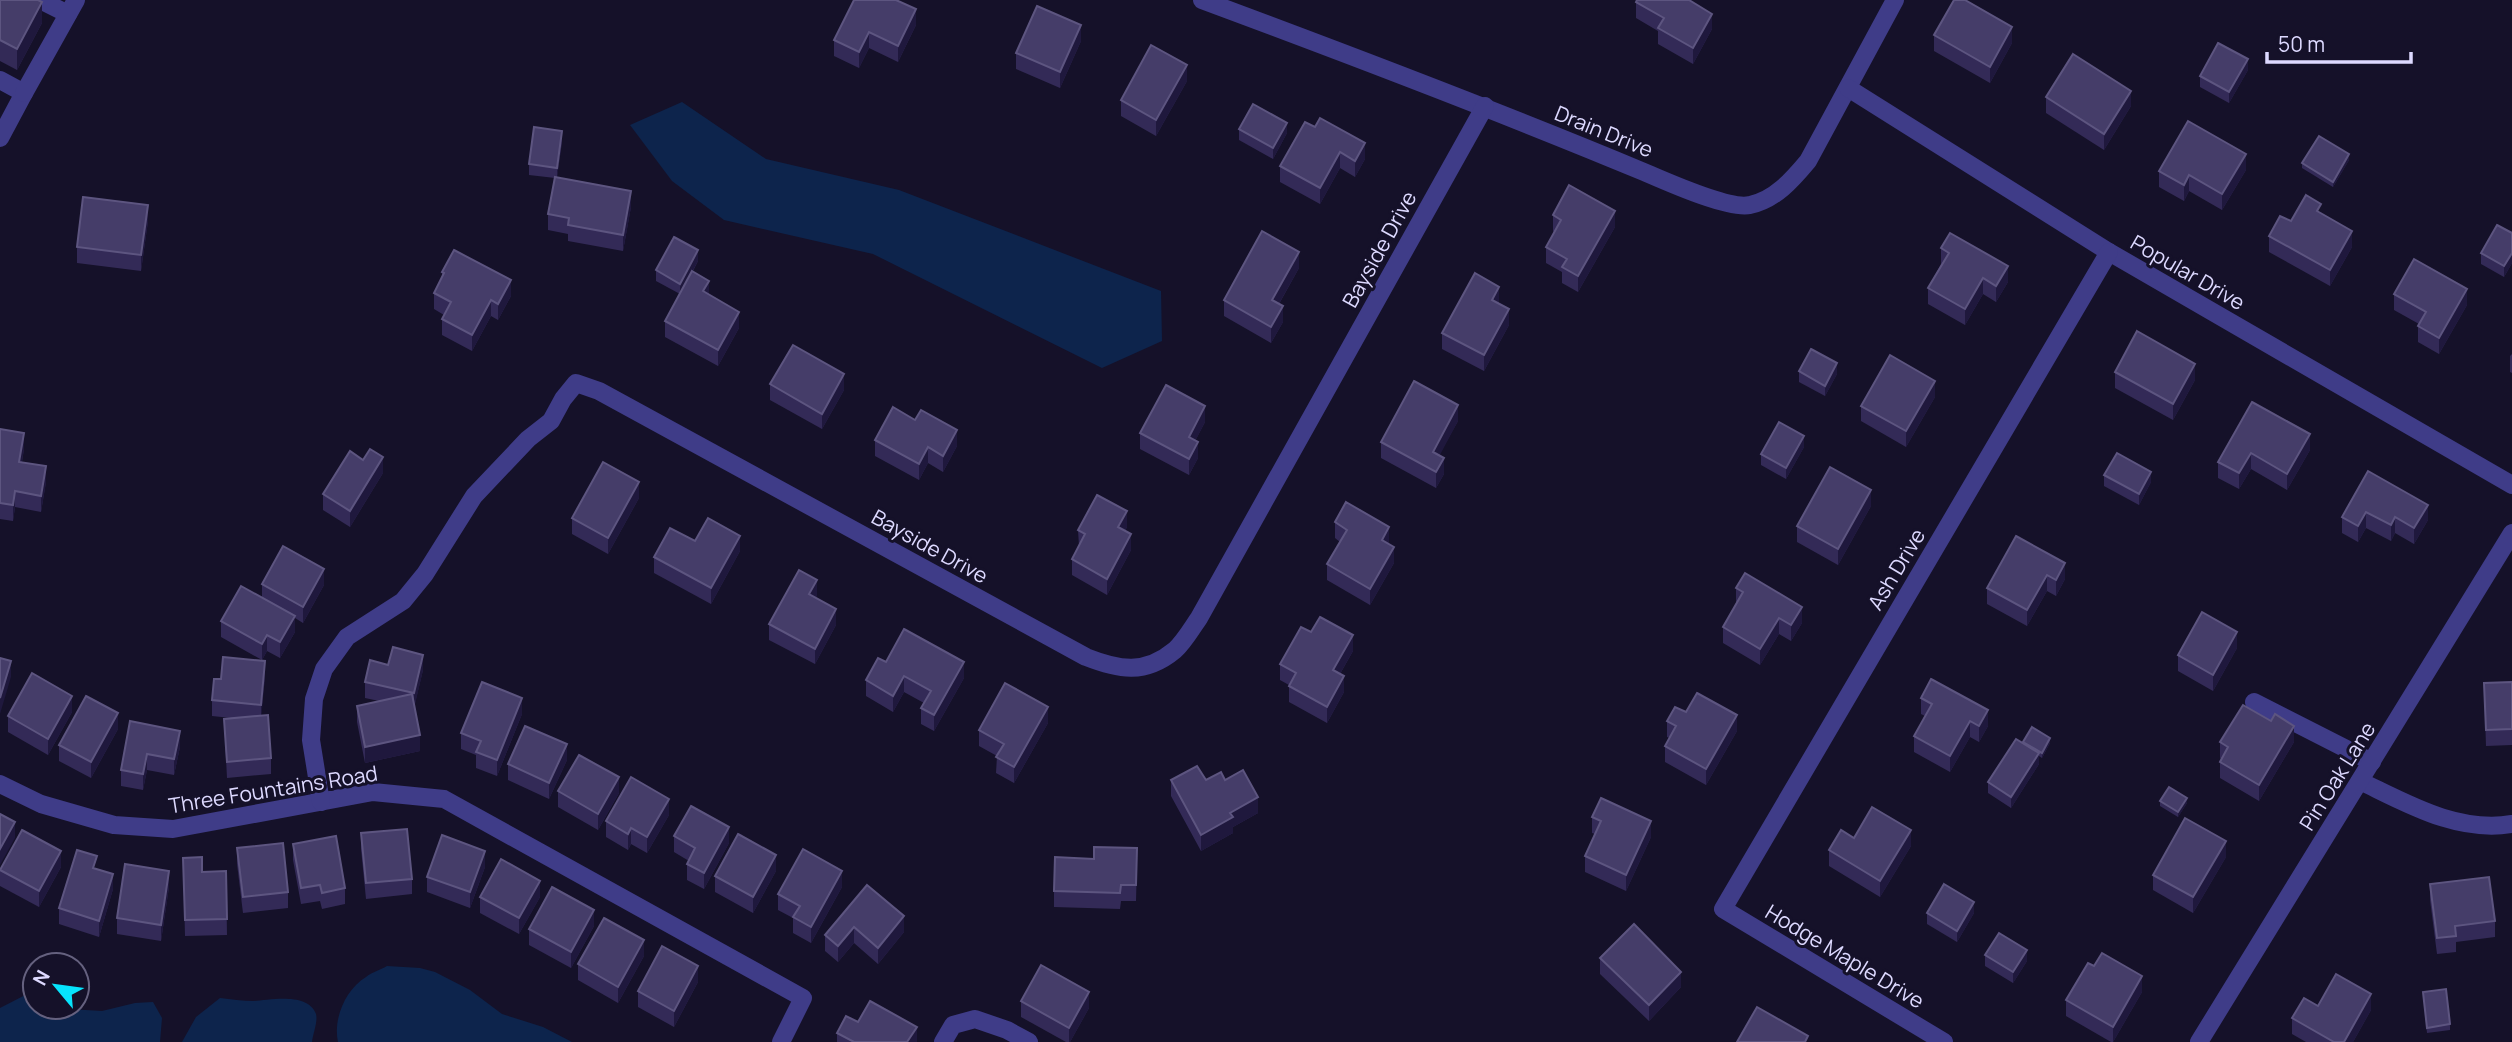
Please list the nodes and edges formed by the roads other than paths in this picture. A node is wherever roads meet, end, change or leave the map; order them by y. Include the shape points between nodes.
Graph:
1 (40, 0) edge
2 (1202, 0) edge
3 (1895, 0) edge
4 (72, 7) edge
5 (0, 80) edge
6 (1848, 88) junction
7 (24, 93) junction
8 (1485, 106) junction
9 (0, 138) edge
10 (2109, 252) junction
11 (2512, 485) edge
12 (2512, 533) edge
13 (2255, 702) dead end
14 (2372, 762) junction
15 (2360, 781) junction
16 (0, 783) edge
17 (321, 802) junction
18 (2512, 824) edge
19 (1723, 909) joint
20 (781, 1042) edge
21 (943, 1042) edge
22 (1029, 1042) edge
23 (1944, 1042) edge
24 (2200, 1042) edge

1 - 4 street
2 - 8 street, Drain Drive
3 - 6 street, Drain Drive
4 - 7 street
5 - 7 street
6 - 8 street, Drain Drive via 1808,161 1772,196 1749,206 1733,205 1677,185
6 - 10 street, Popular Drive
7 - 9 street
8 - 17 street, Bayside Drive via 1199,618 1175,649 1146,666 1115,668 1086,657 599,391 576,383 551,421 474,496 403,601 347,637 324,669 314,699 311,740
10 - 11 street, Popular Drive
10 - 19 street, Ash Drive
12 - 14 street, Pin Oak Lane
13 - 14 street
14 - 15 street, Pin Oak Lane
15 - 18 street via 2454,823
15 - 24 street, Pin Oak Lane
16 - 17 street, Three Fountains Road via 41,804 114,825 173,829
17 - 20 street, Three Fountains Road via 373,792 444,799 803,998
19 - 23 street, Hodge Maple Drive
21 - 22 street via 953,1025 975,1019

